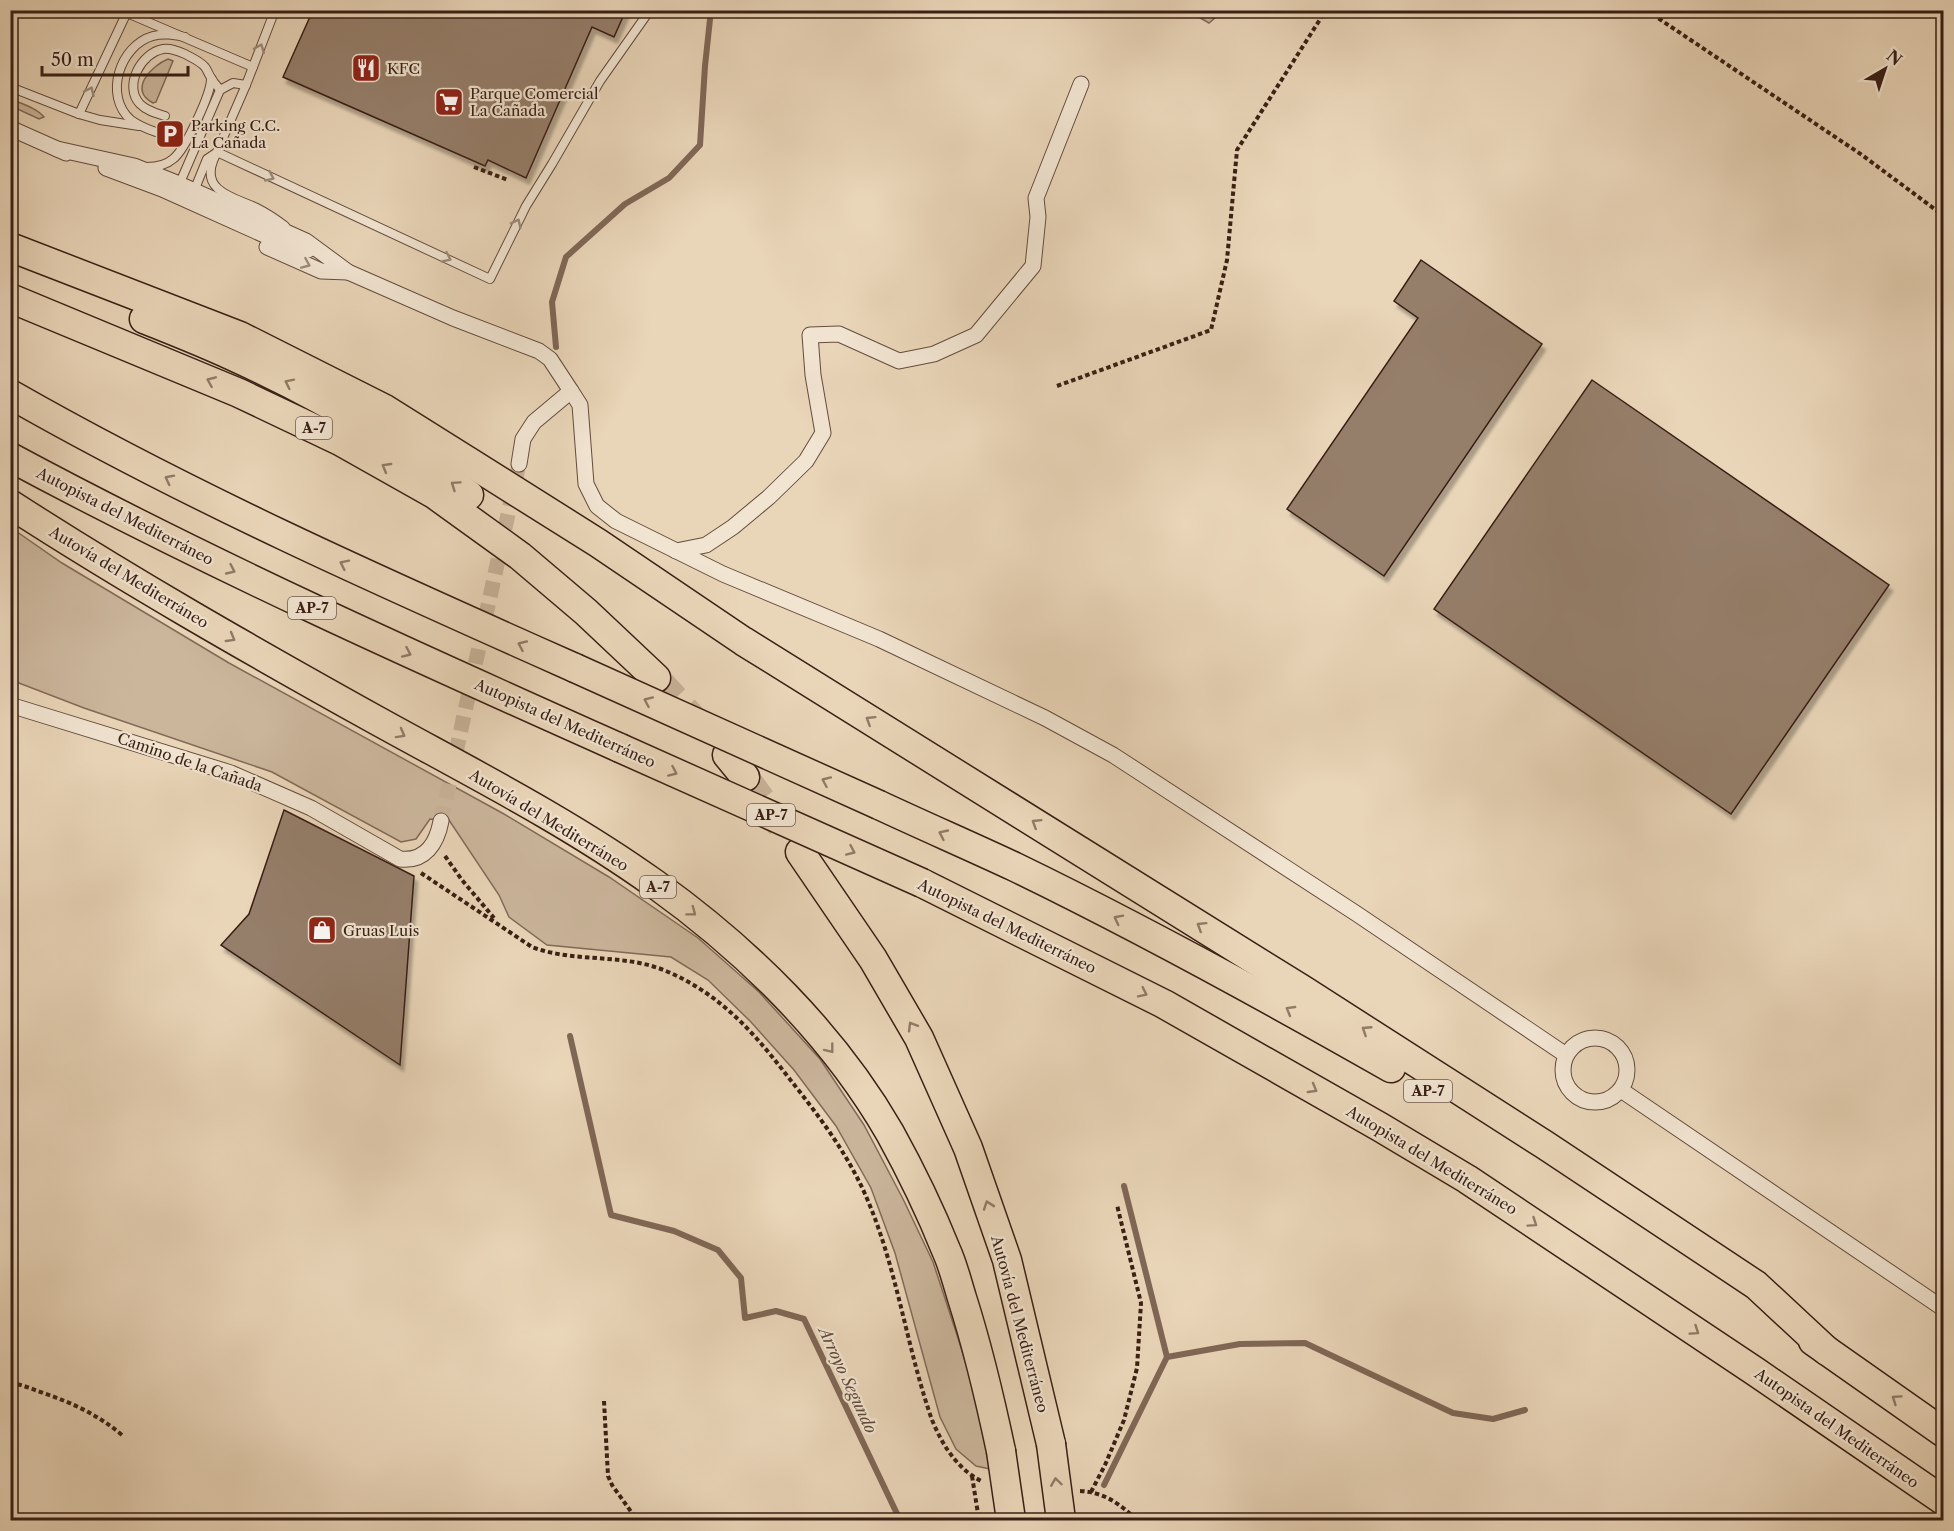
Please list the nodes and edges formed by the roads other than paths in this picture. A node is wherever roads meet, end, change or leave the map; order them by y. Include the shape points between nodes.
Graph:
1 (275, 10) edge
2 (650, 10) edge
3 (127, 12) edge
4 (185, 37) junction
5 (253, 68) junction
6 (211, 79) junction
7 (1081, 84) dead end
8 (246, 85) junction
9 (10, 87) edge
10 (220, 90) junction
11 (79, 114) junction
12 (210, 115) junction
13 (165, 116) dead end
14 (194, 125) junction
15 (143, 127) junction
16 (10, 128) edge
17 (156, 132) dead end
18 (57, 149) junction
19 (217, 152) junction
20 (134, 166) junction
21 (104, 167) junction
22 (185, 194) junction
23 (306, 241) junction
24 (10, 247) edge
25 (323, 254) junction
26 (10, 265) edge
27 (348, 272) junction
28 (10, 298) edge
29 (571, 391) junction
30 (10, 394) edge
31 (10, 457) edge
32 (519, 464) tunnel mouth
33 (10, 504) edge
34 (676, 551) junction
35 (586, 612) junction
36 (656, 678) tunnel mouth
37 (10, 705) edge
38 (726, 755) dead end
39 (745, 777) tunnel mouth
40 (440, 826) tunnel mouth
41 (800, 852) tunnel mouth
42 (1566, 1055) junction
43 (1621, 1090) junction
44 (1944, 1309) edge
45 (1827, 1351) junction
46 (1944, 1433) edge
47 (1944, 1501) edge
48 (1011, 1521) edge
49 (1061, 1521) edge

5 -> 1 lane
19 -> 2 lane via 490,279 526,206 600,81
3 - 4 lane
11 -> 3 lane
4 - 5 lane
4 - 15 lane via 151,36 137,44 119,71 116,88 120,104 130,119
5 - 8 lane
6 - 10 lane
6 - 13 lane via 200,62 172,49 157,51 146,58 136,74 134,93 147,110
6 - 14 lane
7 - 34 street via 1036,198 1033,266 976,335 934,354 899,361 839,334 810,335 823,433 806,461 733,527 706,545
8 - 10 lane via 233,83
8 - 19 lane
9 - 11 lane
10 - 12 lane
11 - 15 lane
12 - 14 lane
12 - 22 lane
14 - 20 lane via 181,151 171,161 154,167
15 - 17 lane
16 - 18 street
18 - 20 street
18 - 21 street
19 - 22 lane via 207,159
19 - 23 lane via 210,172 216,188 271,216
20 - 22 street
21 - 22 street
21 -> 27 street via 113,179 299,262 321,271
22 - 23 street
22 - 25 street via 282,243
23 - 25 street
45 -> 24 highway via 1756,1285 1545,1145 743,640 386,409 240,336
25 - 27 street
35 -> 26 highway via 554,562 524,537 408,453 320,399 241,359
27 - 29 street via 539,351 555,364
35 -> 28 highway, A-7 via 520,556 434,494 340,441 239,393
29 - 32 street via 534,422 523,439
29 - 34 street via 580,405 586,484 597,506 616,521
45 -> 30 highway, AP-7, bridge via 1616,1209 1401,1073 1274,1001 1015,867 389,586 207,499
31 -> 47 highway, Autopista del Mediterráneo / AP-7, bridge via 199,555 401,650 922,883 1164,1004 1467,1179
33 -> 48 highway, Autovía del Mediterráneo / A-7, bridge via 221,632 595,845 654,883 759,970 811,1024 850,1073 888,1131 922,1196 948,1253 971,1325 987,1386
34 - 42 street via 879,639 1113,755
35 - 36 highway, A-7
37 - 40 street, Camino de la Cañada via 231,773 304,804 400,859 427,852 436,841
38 - 39 highway
49 -> 41 highway, Autovía del Mediterráneo, bridge via 1051,1444 1006,1260 968,1149 919,1038 873,959
42 - 43 street via 1563,1075 1579,1099 1607,1101
42 - 43 street via 1586,1039 1599,1038 1617,1046 1625,1057 1628,1074
43 - 44 street
46 -> 45 highway, AP-7

